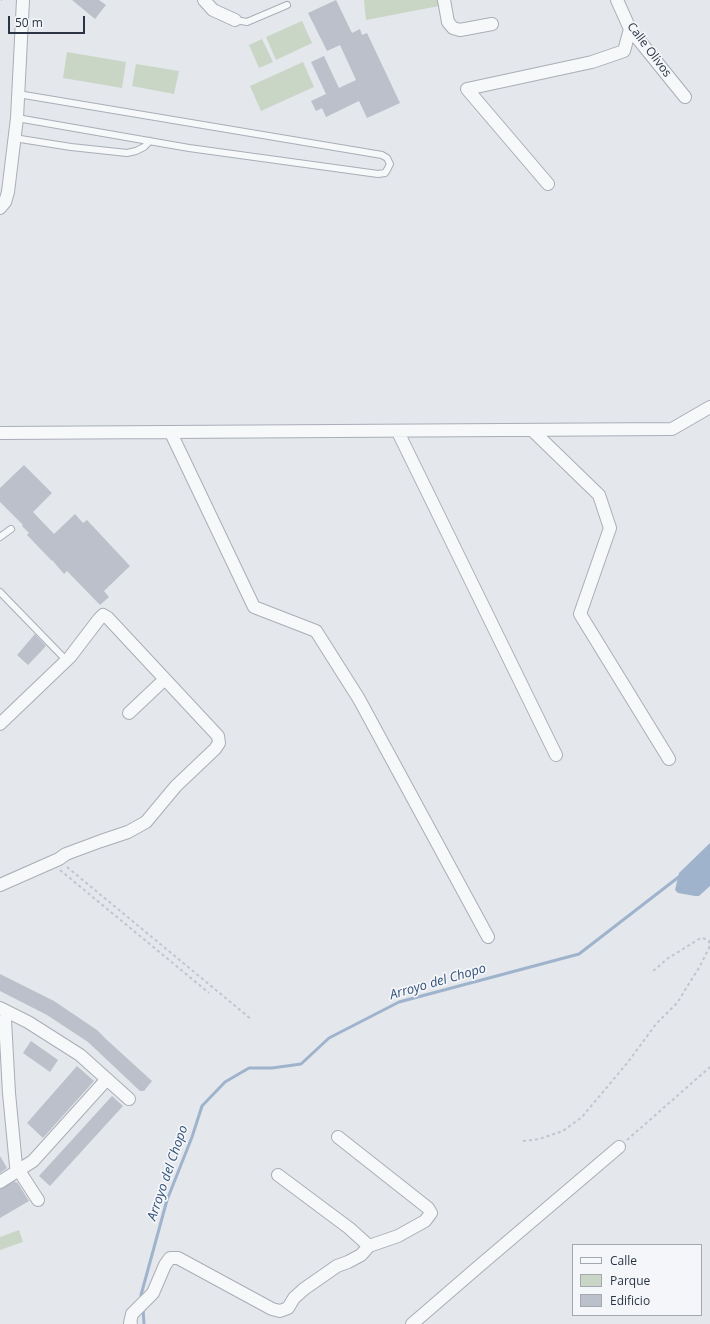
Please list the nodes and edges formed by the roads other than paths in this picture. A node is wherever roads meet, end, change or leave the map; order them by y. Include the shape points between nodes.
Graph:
1 (23, 0) edge
2 (204, 0) edge
3 (444, 0) edge
4 (617, 0) edge
5 (287, 5) dead end
6 (235, 20) joint
7 (492, 24) dead end
8 (630, 29) junction
9 (18, 94) junction
10 (685, 97) dead end
11 (17, 118) junction
12 (14, 138) junction
13 (150, 141) junction
14 (548, 184) dead end
15 (0, 208) edge
16 (710, 407) edge
17 (533, 430) junction
18 (398, 432) junction
19 (171, 433) junction
20 (0, 434) edge
21 (11, 529) dead end
22 (0, 537) edge
23 (0, 592) edge
24 (66, 660) junction
25 (164, 679) junction
26 (129, 714) dead end
27 (0, 724) edge
28 (556, 755) dead end
29 (669, 759) dead end
30 (0, 885) edge
31 (488, 937) dead end
32 (4, 1010) edge
33 (107, 1079) junction
34 (5, 1093) edge
35 (129, 1099) dead end
36 (338, 1137) dead end
37 (619, 1147) road end
38 (19, 1170) junction
39 (278, 1175) dead end
40 (0, 1182) edge
41 (38, 1200) dead end
42 (369, 1246) junction
43 (131, 1324) edge
44 (412, 1324) edge

1 - 9 street
2 - 6 street via 213,10
3 - 7 street via 448,22 452,28 460,30
4 - 8 street, Calle Olivos
5 - 6 lane via 247,22
8 - 10 street, Calle Olivos
8 - 14 street via 624,52 592,62 468,89
9 - 11 street
9 - 13 lane via 382,154 390,164 385,173 378,174
11 - 12 street
11 - 13 lane
12 - 13 lane via 127,153 144,147
12 - 15 street via 8,192
16 - 17 street via 672,429
17 - 18 street
17 - 29 street via 599,495 610,528 580,614
18 - 19 street
18 - 28 street
19 - 20 street
19 - 31 street via 254,607 316,632 359,699
21 - 22 lane
23 - 24 lane
24 - 25 street via 103,616 108,618
24 - 27 street
25 - 26 street
25 - 30 street via 218,736 219,743 176,786 146,822 128,832 66,854
32 - 33 street via 80,1055
32 - 34 street
33 - 35 street
33 - 38 street via 33,1160
34 - 38 street via 16,1166
36 - 42 street via 428,1208 431,1214 425,1221 398,1236
37 - 44 street
38 - 40 street
38 - 41 street
39 - 42 street
42 - 43 street via 362,1255 324,1274 294,1298 288,1308 280,1311 178,1258 170,1258 148,1300 132,1314

